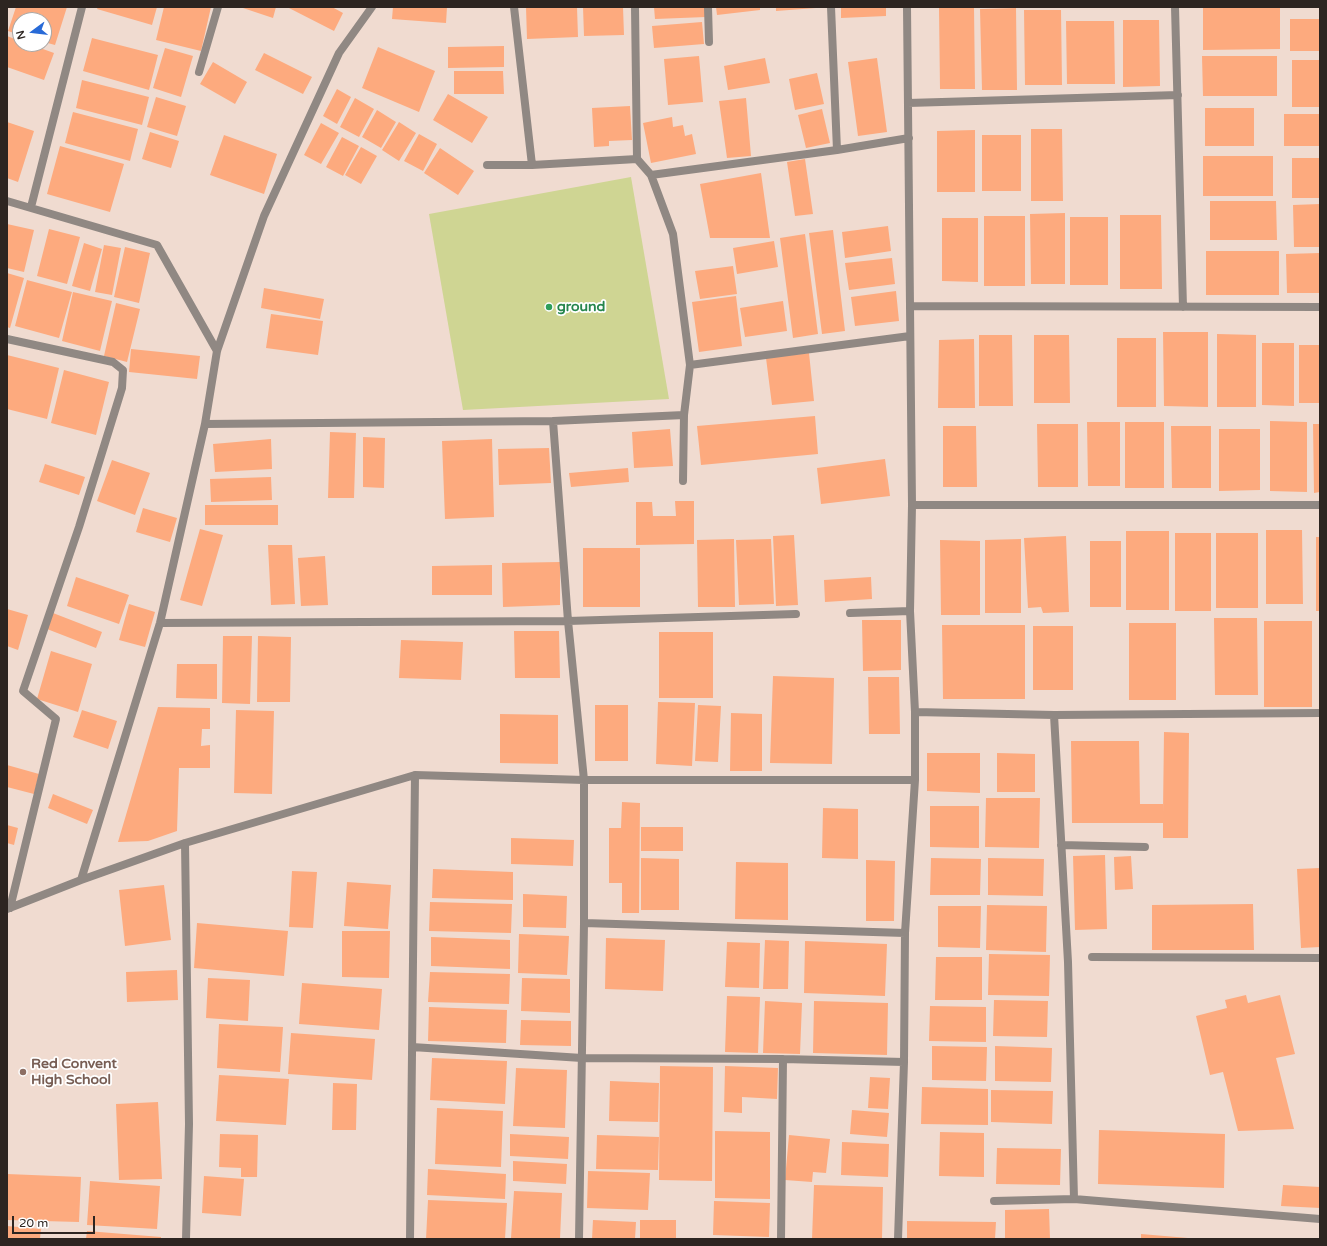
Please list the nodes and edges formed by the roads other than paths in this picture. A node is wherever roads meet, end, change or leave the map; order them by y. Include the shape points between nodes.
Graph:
1 (82, 7) edge
2 (218, 7) edge
3 (372, 7) edge
4 (514, 7) edge
5 (635, 7) edge
6 (708, 7) edge
7 (831, 7) edge
8 (907, 7) edge
9 (1175, 7) edge
10 (709, 42) dead end
11 (199, 72) dead end
12 (1178, 95) junction
13 (908, 103) junction
14 (909, 138) junction
15 (837, 150) junction
16 (637, 159) junction
17 (487, 165) dead end
18 (532, 165) junction
19 (651, 175) junction
20 (7, 201) edge
21 (31, 207) junction
22 (910, 306) junction
23 (1183, 307) junction
24 (1320, 307) edge
25 (910, 336) junction
26 (7, 338) edge
27 (217, 351) junction
28 (690, 365) junction
29 (684, 416) junction
30 (553, 421) junction
31 (206, 424) junction
32 (683, 481) dead end
33 (912, 505) junction
34 (1320, 505) edge
35 (910, 611) junction
36 (850, 612) dead end
37 (796, 614) dead end
38 (568, 621) junction
39 (160, 623) junction
40 (915, 712) junction
41 (1320, 713) edge
42 (1054, 715) junction
43 (415, 776) junction
44 (584, 780) junction
45 (915, 780) junction
46 (185, 843) junction
47 (1061, 845) junction
48 (1145, 847) dead end
49 (81, 880) junction
50 (8, 909) edge
51 (584, 923) junction
52 (905, 933) junction
53 (1092, 957) dead end
54 (1320, 958) edge
55 (412, 1047) junction
56 (582, 1058) junction
57 (784, 1059) junction
58 (904, 1062) junction
59 (1074, 1198) junction
60 (994, 1200) dead end
61 (1320, 1218) edge
62 (186, 1239) edge
63 (410, 1239) edge
64 (579, 1239) edge
65 (781, 1239) edge
66 (898, 1239) edge

1 - 21 street
2 - 11 street
3 - 27 street via 339,53 270,203
4 - 18 street
5 - 16 street
6 - 10 street
7 - 15 street
8 - 13 street
9 - 12 street
12 - 13 street
12 - 23 street
13 - 14 street
14 - 15 street
14 - 22 street
15 - 19 street
16 - 18 street
16 - 19 street
17 - 18 street
19 - 28 street via 673,234
20 - 21 street
21 - 27 street via 157,245
22 - 23 street
22 - 25 street
23 - 24 street
25 - 28 street
25 - 33 street
26 - 50 street via 113,362 123,370 122,388 79,527 23,691 56,719
27 - 31 street
28 - 29 street
29 - 30 street
29 - 32 street
30 - 31 street
30 - 38 street
31 - 39 street
33 - 34 street
33 - 35 street
35 - 36 street
35 - 40 street
37 - 38 street
38 - 39 street
38 - 44 street
39 - 49 street
40 - 42 street
40 - 45 street
41 - 42 street
42 - 47 street
43 - 44 street
43 - 46 street
43 - 55 street
44 - 45 street
44 - 51 street
45 - 52 street
46 - 49 street
46 - 62 street via 189,1124
47 - 48 street
47 - 59 street via 1068,962
49 - 50 street
51 - 52 street
51 - 56 street
52 - 58 street
53 - 54 street
55 - 56 street
55 - 63 street
56 - 57 street
56 - 64 street
57 - 58 street
57 - 65 street
58 - 66 street
59 - 60 street
59 - 61 street

